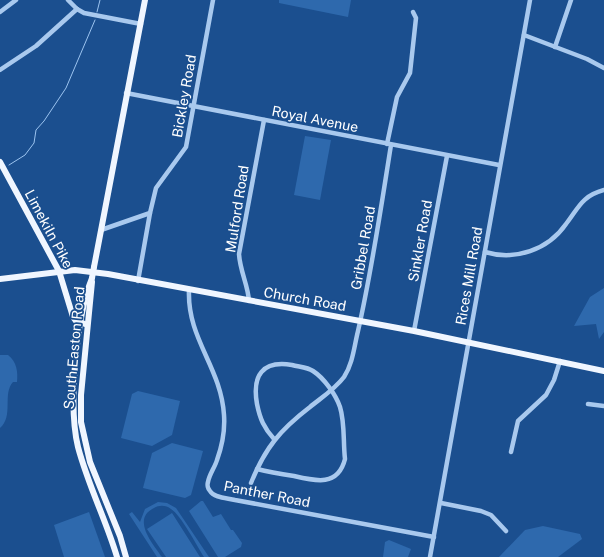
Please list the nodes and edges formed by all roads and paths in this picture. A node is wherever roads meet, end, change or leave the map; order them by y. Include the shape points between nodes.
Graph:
1 (16, 0) edge
2 (68, 0) edge
3 (145, 0) edge
4 (213, 0) edge
5 (530, 0) edge
6 (571, 0) edge
7 (77, 9) junction
8 (0, 12) edge
9 (413, 12) dead end
10 (141, 24) junction
11 (524, 35) junction
12 (555, 48) junction
13 (604, 68) edge
14 (0, 70) edge
15 (126, 94) junction
16 (193, 106) junction
17 (264, 120) junction
18 (389, 144) junction
19 (447, 156) junction
20 (0, 162) edge
21 (499, 165) junction
22 (604, 190) edge
23 (150, 213) junction
24 (101, 230) junction
25 (485, 252) junction
26 (59, 271) junction
27 (0, 279) edge
28 (138, 281) junction
29 (189, 290) junction
30 (249, 301) junction
31 (361, 321) junction
32 (84, 324) junction
33 (414, 331) junction
34 (468, 342) junction
35 (560, 361) junction
36 (604, 371) edge
37 (330, 391) junction
38 (588, 404) dead end
39 (604, 406) edge
40 (274, 439) junction
41 (511, 452) dead end
42 (89, 469) junction
43 (257, 469) junction
44 (251, 483) dead end
45 (441, 503) junction
46 (506, 531) dead end
47 (434, 537) junction
48 (117, 557) edge
49 (126, 557) edge
50 (430, 557) edge

1 - 8 street
2 - 7 street
3 - 10 main road, South Easton Road
4 - 16 street, Bickley Road
5 - 11 street, Rices Mill Road
6 - 12 street
7 - 10 street via 92,16
7 - 14 street via 42,42
9 - 18 street, Gribbel Road via 416,18 410,73 397,97
10 - 15 main road, South Easton Road
11 - 12 street
11 - 21 street, Rices Mill Road
12 - 13 street
15 - 16 street, Royal Avenue
15 - 24 main road, South Easton Road
16 - 17 street, Royal Avenue
16 - 23 street, Bickley Road via 185,151 160,181
17 - 18 street, Royal Avenue
17 - 30 street, Mulford Road via 239,254
18 - 19 street, Royal Avenue
18 - 31 street, Gribbel Road
19 - 21 street, Royal Avenue
19 - 33 street, Sinkler Road
20 - 26 main road, Limekiln Pike
21 - 25 street, Rices Mill Road
22 - 25 street via 584,200 557,234 535,249 506,256
23 - 24 street
23 - 28 street, Bickley Road
24 - 32 main road, South Easton Road, bridge via 88,290
25 - 34 street, Rices Mill Road
26 - 27 main road, Church Road
26 - 28 main road, Church Road via 83,270
26 - 32 main road, Limekiln Pike via 71,312 76,321
28 - 29 main road, Church Road
29 - 30 main road, Church Road
29 - 47 street, Panther Road via 191,318 218,383 224,417 220,451 208,486 210,492 235,500
30 - 31 main road, Church Road
31 - 33 main road, Church Road
31 - 37 street, Gribbel Road via 349,367 343,378
32 - 42 main road, South Easton Road via 80,410
33 - 34 main road, Church Road
34 - 35 main road, Church Road
34 - 45 street, Rices Mill Road
35 - 36 main road, Church Road
35 - 41 street via 546,395 518,421
37 - 40 street, Gribbel Road via 289,423
37 - 40 street via 320,377 306,368 280,364 264,369 256,383 255,393 261,421
37 - 43 street via 339,404 342,420 345,459 337,474 319,481
38 - 39 street
40 - 43 street, Gribbel Road
42 - 48 main road, South Easton Road
42 - 49 main road, South Easton Road via 120,536
43 - 44 street, Gribbel Road
45 - 46 street via 491,515
45 - 47 street, Rices Mill Road
47 - 50 street, Rices Mill Road

